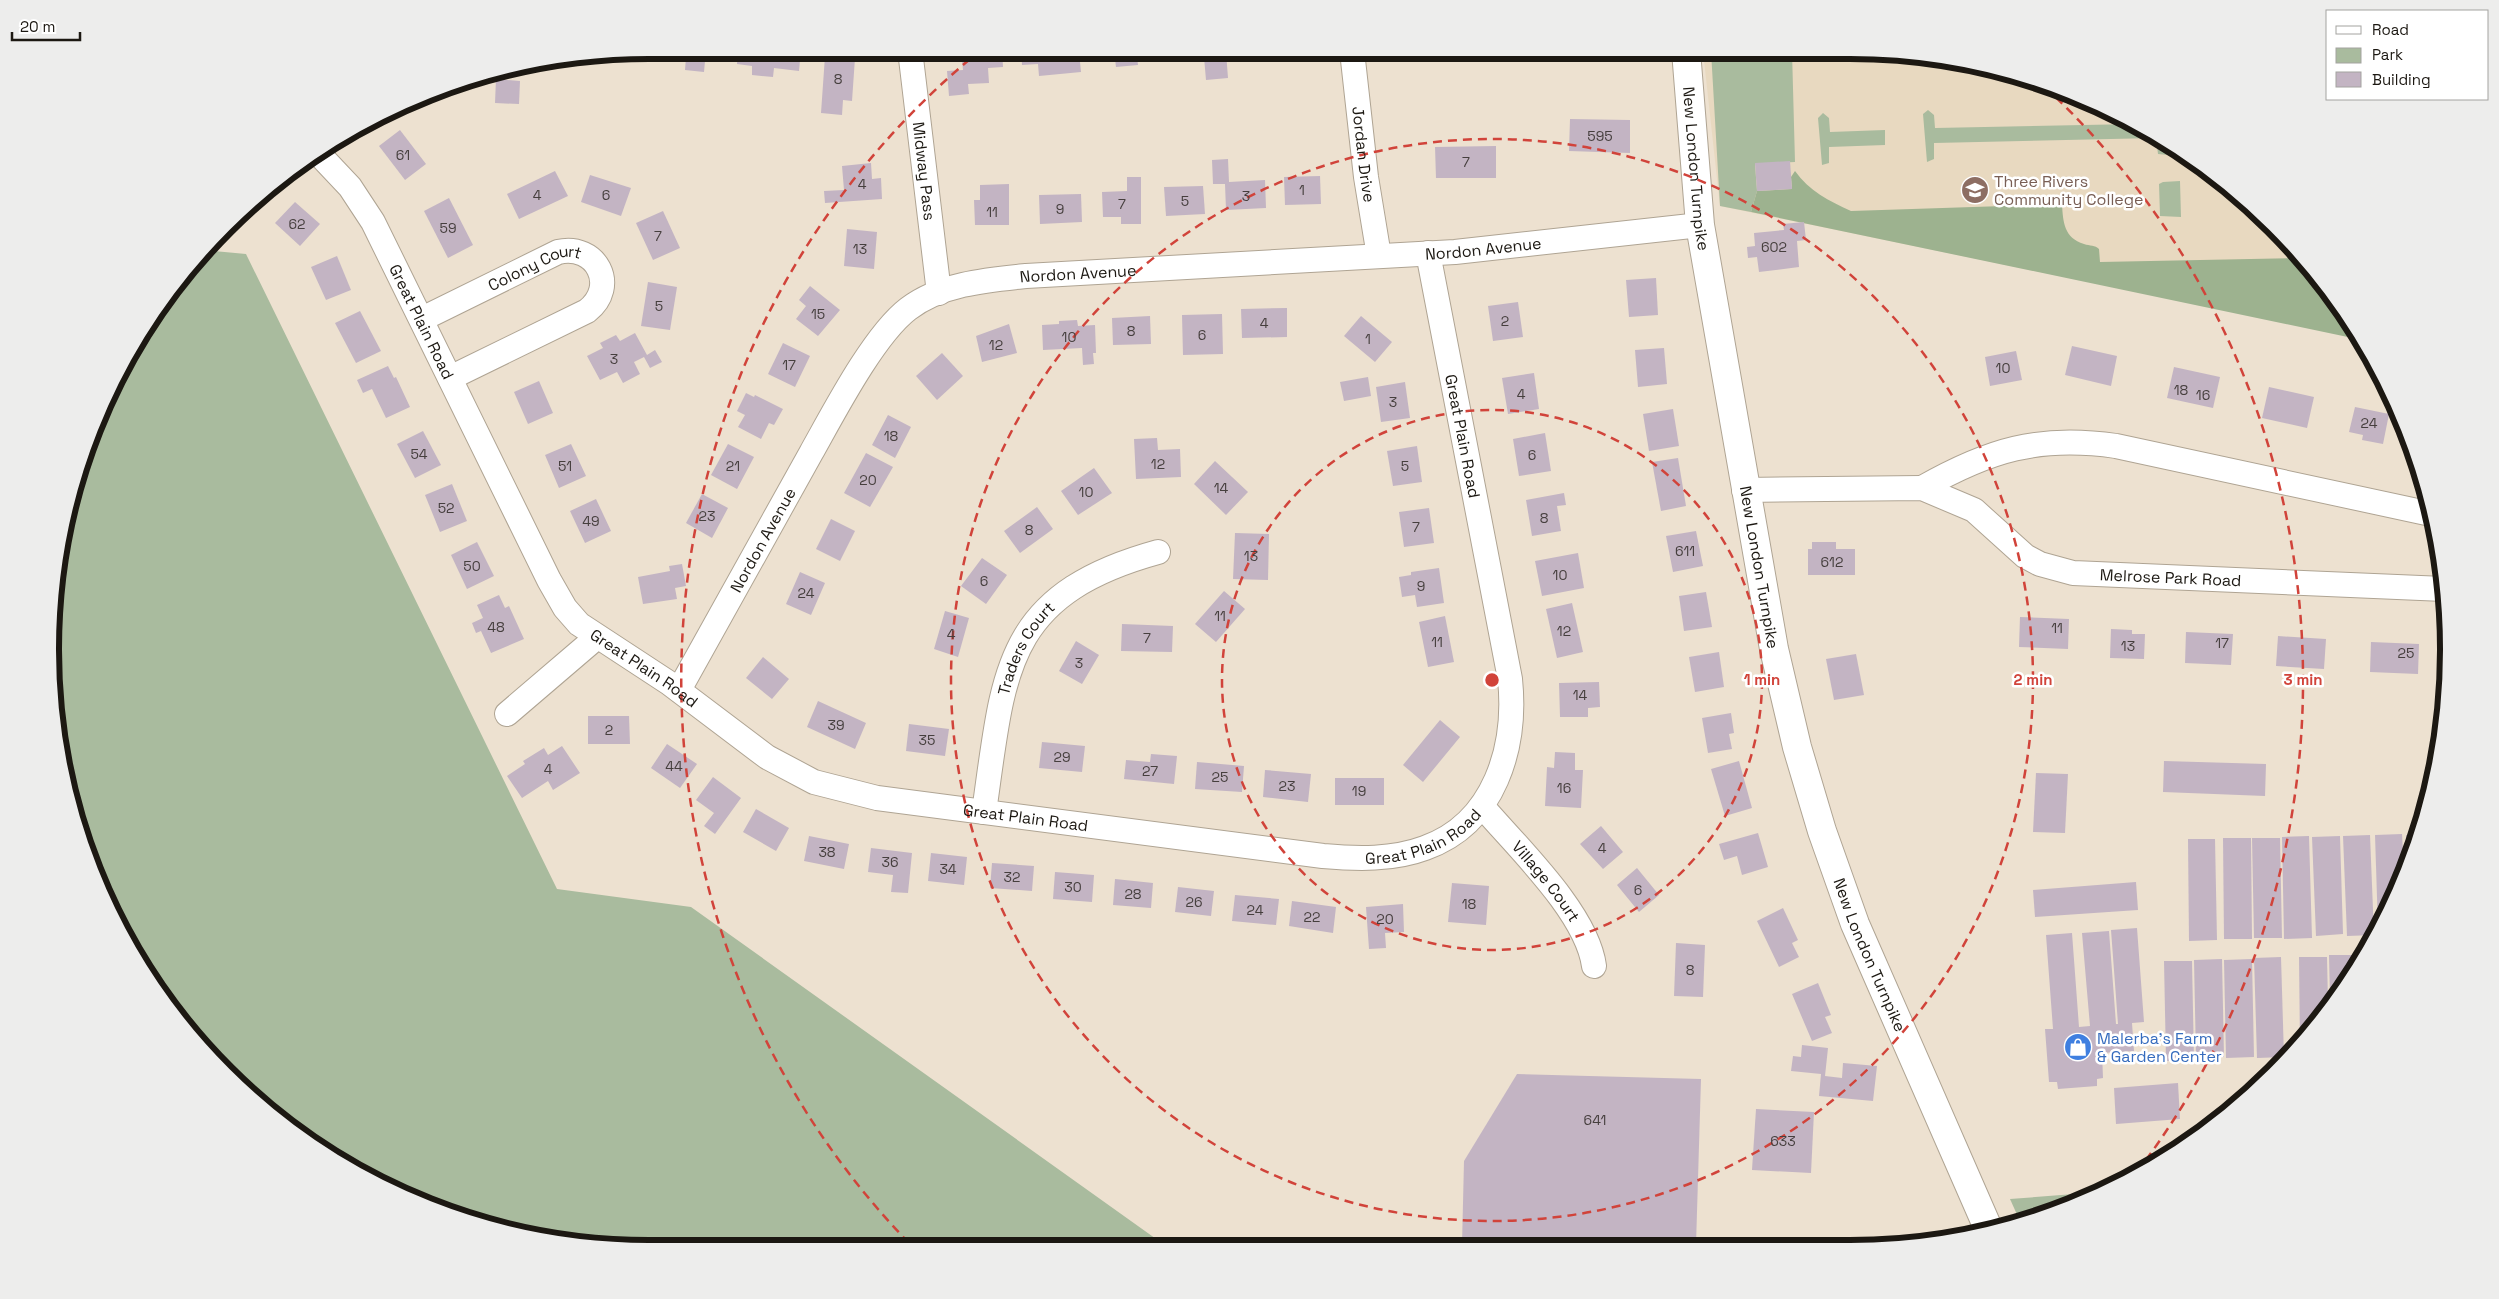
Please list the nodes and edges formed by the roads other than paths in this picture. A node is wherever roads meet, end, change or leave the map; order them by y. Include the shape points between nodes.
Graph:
1 (911, 59) edge
2 (1353, 59) edge
3 (1687, 59) edge
4 (322, 157) edge
5 (1700, 225) junction
6 (1428, 254) junction
7 (1379, 256) junction
8 (939, 292) junction
9 (422, 319) junction
10 (450, 378) junction
11 (1922, 488) junction
12 (1744, 490) junction
13 (2424, 512) edge
14 (1158, 552) dead end
15 (2437, 589) edge
16 (597, 637) junction
17 (679, 690) junction
18 (507, 714) dead end
19 (1482, 806) junction
20 (984, 812) junction
21 (1594, 966) dead end
22 (1986, 1224) edge

1 - 8 street, Midway Pass
2 - 7 street, Jordan Drive
3 - 5 main road, New London Turnpike
4 - 9 street, Great Plain Road via 362,204
5 - 6 street, Nordon Avenue
5 - 12 main road, New London Turnpike
6 - 7 street, Nordon Avenue
6 - 19 street, Great Plain Road via 1511,684 1506,752 1499,776
7 - 8 street, Nordon Avenue via 1026,276 976,282
8 - 17 street, Nordon Avenue via 903,313 864,364
9 - 10 street, Great Plain Road
9 - 10 street, Colony Court via 558,252 571,250 586,255 599,268 601,290 589,309
10 - 16 street, Great Plain Road via 559,599 576,621
11 - 12 street, Melrose Park Road
11 - 13 street, Melrose Park Road via 1965,465 2000,452 2035,444 2081,441
11 - 15 street, Melrose Park Road via 1974,510 2025,556 2040,564 2073,573
12 - 22 main road, New London Turnpike via 1774,650 1797,748 1822,831 1855,924
14 - 20 street, Traders Court via 1115,566 1084,581 1050,604 1031,627 1015,654 1004,684
16 - 17 street, Great Plain Road
16 - 18 street
17 - 20 street, Great Plain Road via 756,750 814,782 877,798
19 - 20 street, Great Plain Road via 1459,830 1432,845 1400,854 1365,858 1324,856
19 - 21 street, Village Court via 1573,913

